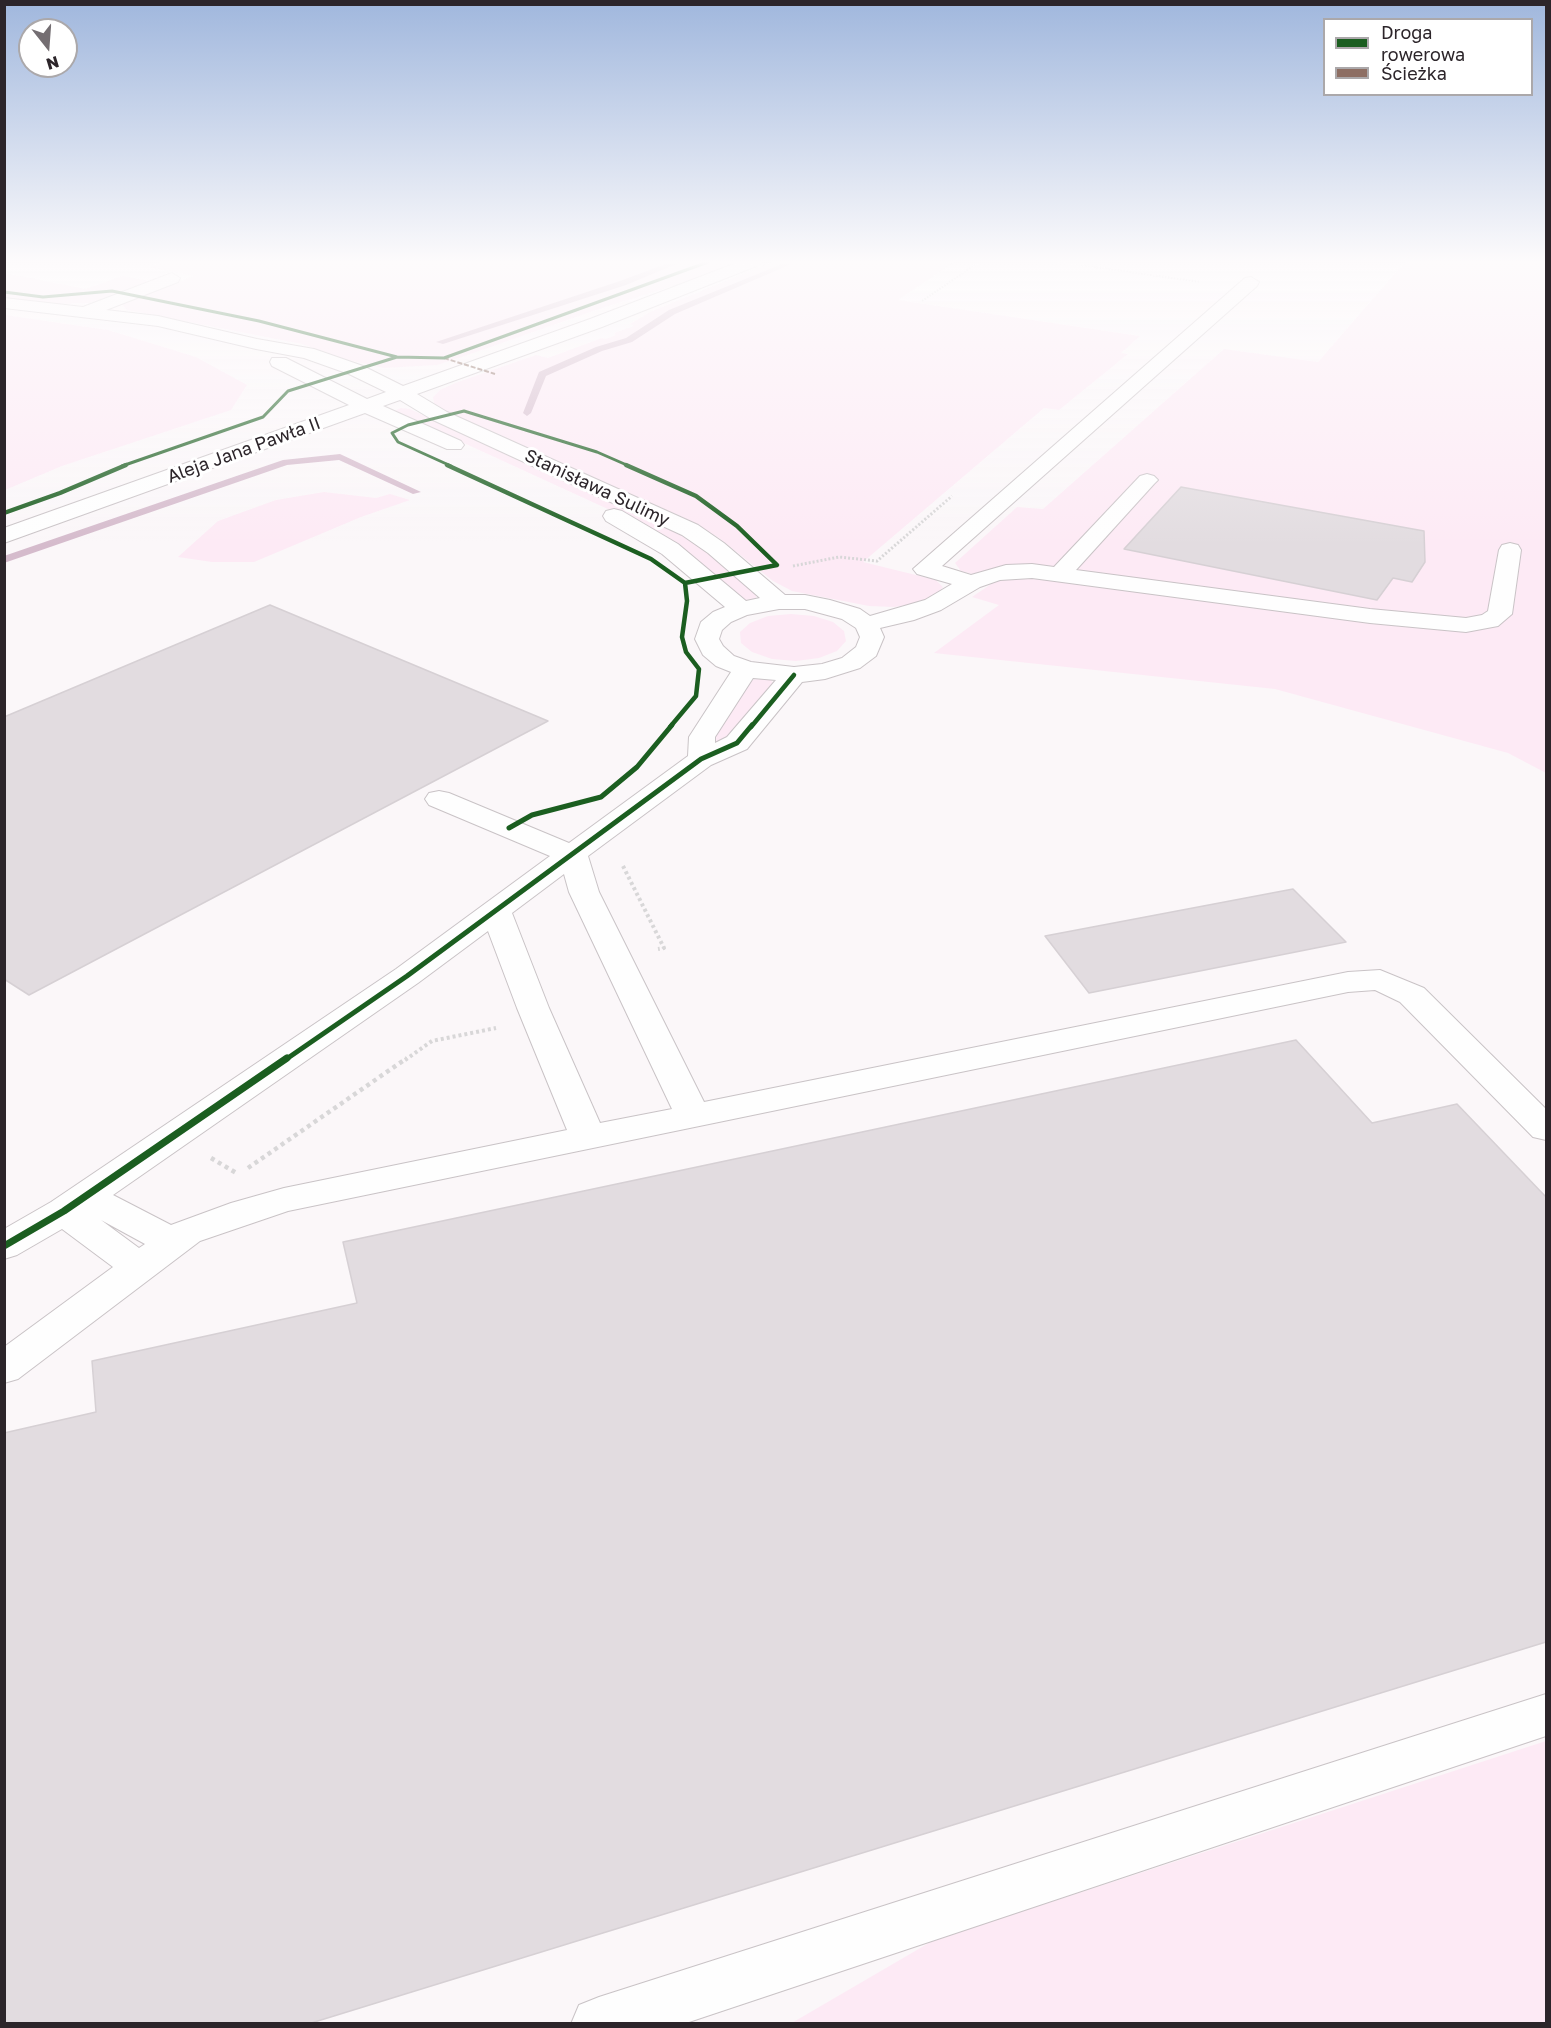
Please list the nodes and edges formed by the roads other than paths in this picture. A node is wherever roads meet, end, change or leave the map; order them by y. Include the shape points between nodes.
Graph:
1 (271, 357) edge
2 (318, 357) edge
3 (502, 357) edge
4 (1166, 357) edge
5 (463, 371) junction
6 (363, 373) junction
7 (402, 393) junction
8 (366, 406) junction
9 (471, 453) dead end
10 (1147, 480) dead end
11 (534, 481) dead end
12 (4, 536) edge
13 (1510, 550) dead end
14 (1059, 575) junction
15 (972, 582) junction
16 (779, 602) junction
17 (741, 609) junction
18 (866, 624) junction
19 (746, 669) junction
20 (794, 675) junction
21 (701, 759) junction
22 (439, 799) dead end
23 (573, 855) junction
24 (495, 909) junction
25 (693, 1115) junction
26 (1546, 1129) edge
27 (588, 1137) junction
28 (75, 1203) junction
29 (173, 1242) junction
30 (4, 1246) edge
31 (139, 1267) junction
32 (4, 1368) edge
33 (1546, 1715) edge
34 (599, 2024) edge

1 - 8 street
2 - 6 street
3 - 5 street, Aleja Jana Pawła II
4 - 15 street via 925,569
5 - 6 street
5 - 7 street, Aleja Jana Pawła II
6 - 7 street, Stanisława Sulimy
7 - 8 street, Aleja Jana Pawła II
7 - 16 street, Stanisława Sulimy via 440,417 690,530
8 - 9 street
8 - 12 street, Aleja Jana Pawła II
10 - 14 street
11 - 17 street, Stanisława Sulimy via 617,518 670,549
13 - 14 street via 1500,614 1489,621 1466,625
14 - 15 street via 1006,572
15 - 18 street via 933,605
16 - 17 street
16 - 18 street via 830,607
17 - 19 street via 710,627 707,639 712,650 725,661
18 - 20 street via 872,637 867,651 851,663
19 - 20 street
19 - 21 street via 702,737
20 - 21 street via 737,743
21 - 23 street
22 - 23 street
23 - 24 street
23 - 25 street via 584,892
24 - 27 street
24 - 28 street via 407,976
25 - 26 street via 1304,990 1380,980 1412,995
25 - 27 street
27 - 29 street via 284,1200 187,1232
28 - 29 street
28 - 30 street
28 - 31 street
29 - 31 street
31 - 32 street
33 - 34 street

